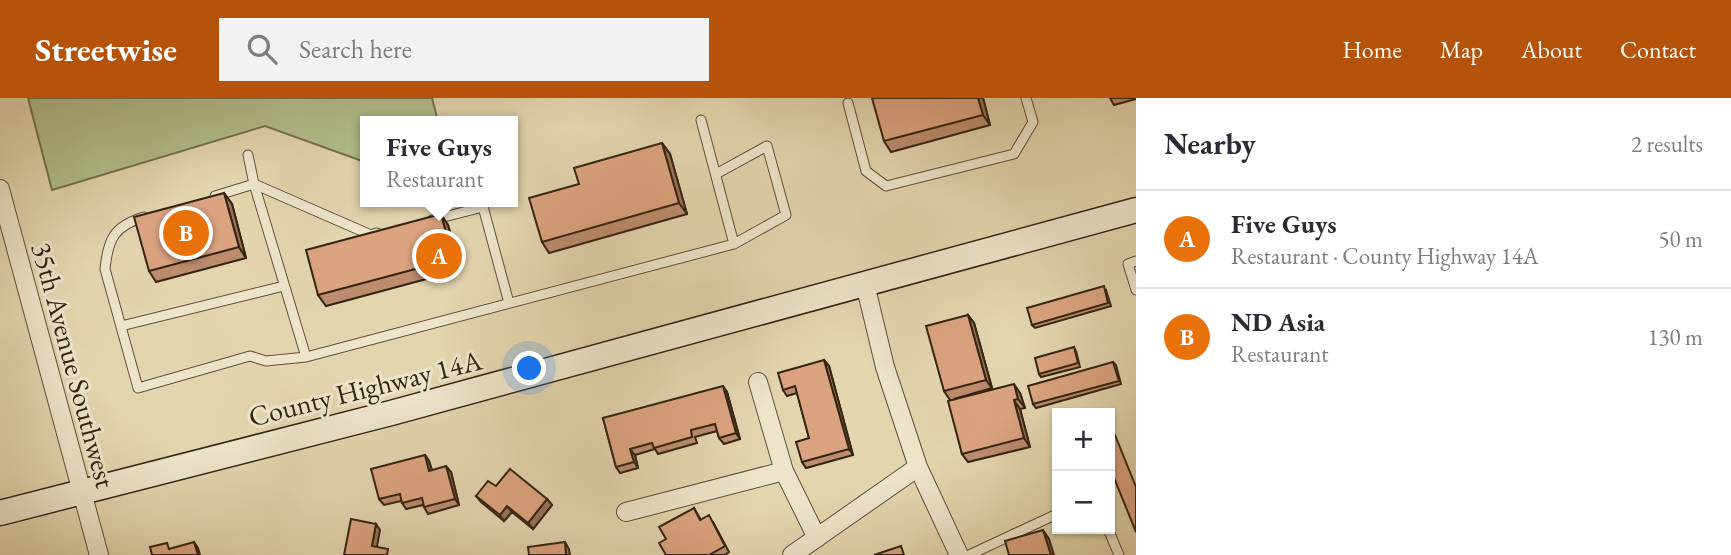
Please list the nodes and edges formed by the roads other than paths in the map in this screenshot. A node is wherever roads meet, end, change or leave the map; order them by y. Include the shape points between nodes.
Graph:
1 (1026, 98) edge
2 (848, 103) dead end
3 (701, 120) dead end
4 (248, 155) dead end
5 (716, 174) junction
6 (254, 184) junction
7 (0, 189) edge
8 (201, 200) edge
9 (472, 207) edge
10 (483, 207) edge
11 (1136, 210) edge
12 (151, 216) edge
13 (421, 222) edge
14 (5, 228) edge
15 (383, 232) edge
16 (734, 244) junction
17 (1136, 261) edge
18 (865, 284) junction
19 (284, 286) junction
20 (1136, 290) edge
21 (509, 303) junction
22 (121, 326) junction
23 (306, 357) junction
24 (758, 383) dead end
25 (918, 467) junction
26 (784, 471) junction
27 (81, 491) junction
28 (626, 512) dead end
29 (0, 513) edge
30 (1052, 516) edge
31 (1110, 534) edge
32 (817, 538) junction
33 (99, 555) edge
34 (792, 555) edge
35 (959, 555) edge
36 (969, 555) edge
37 (1119, 555) edge

1 - 2 lane via 1032,122 1014,154 886,186 866,171
3 - 5 lane
4 - 6 lane
5 - 16 lane
5 - 16 lane via 767,146 786,215
6 - 8 lane
6 - 15 lane via 371,235
6 - 19 lane
7 - 14 street, 35th Avenue Southwest
9 - 13 lane
10 - 21 lane
11 - 18 main road, County Highway 14A
12 - 22 lane via 117,230 107,250 105,269
14 - 27 street, 35th Avenue Southwest
16 - 21 lane
17 - 20 lane via 1129,264
18 - 25 street via 885,366
18 - 27 main road, County Highway 14A via 391,413
19 - 22 lane
19 - 23 lane
21 - 23 lane
22 - 23 lane via 138,388 250,356 266,361
24 - 26 street
25 - 32 street
25 - 35 street
26 - 28 street
26 - 32 street
27 - 29 main road, County Highway 14A
27 - 33 street, 35th Avenue Southwest
30 - 36 lane
31 - 37 lane
32 - 34 street

